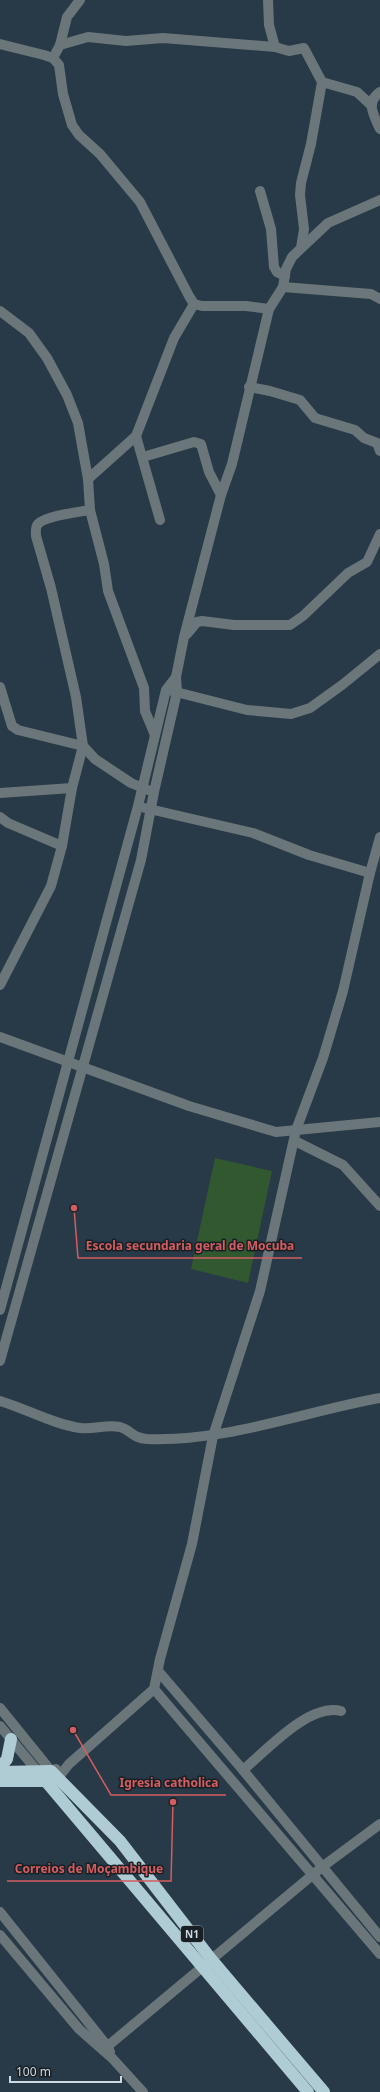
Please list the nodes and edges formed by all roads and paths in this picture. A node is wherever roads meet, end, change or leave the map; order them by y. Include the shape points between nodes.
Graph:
1 (80, 0) edge
2 (268, 0) edge
3 (0, 44) edge
4 (60, 45) junction
5 (275, 47) junction
6 (53, 58) junction
7 (322, 82) junction
8 (380, 92) edge
9 (371, 105) junction
10 (380, 129) edge
11 (260, 191) dead end
12 (380, 200) edge
13 (301, 248) junction
14 (285, 276) junction
15 (283, 287) junction
16 (380, 299) edge
17 (194, 304) junction
18 (269, 309) junction
19 (0, 311) edge
20 (249, 388) junction
21 (136, 436) junction
22 (380, 452) edge
23 (143, 458) junction
24 (88, 478) junction
25 (221, 495) junction
26 (90, 510) junction
27 (160, 520) dead end
28 (380, 534) edge
29 (184, 637) junction
30 (380, 654) edge
31 (176, 677) junction
32 (0, 686) edge
33 (166, 690) junction
34 (177, 692) junction
35 (155, 735) junction
36 (83, 746) junction
37 (72, 788) junction
38 (142, 788) junction
39 (154, 792) junction
40 (0, 793) edge
41 (138, 806) junction
42 (151, 810) junction
43 (0, 817) edge
44 (62, 846) junction
45 (379, 848) edge
46 (123, 860) junction
47 (142, 860) junction
48 (370, 873) junction
49 (0, 985) edge
50 (0, 1037) edge
51 (69, 1061) junction
52 (84, 1067) junction
53 (380, 1122) edge
54 (296, 1130) junction
55 (295, 1141) junction
56 (380, 1206) edge
57 (15, 1256) junction
58 (28, 1260) junction
59 (0, 1310) edge
60 (0, 1361) edge
61 (380, 1398) edge
62 (0, 1401) edge
63 (213, 1436) junction
64 (159, 1672) junction
65 (154, 1689) junction
66 (0, 1708) edge
67 (342, 1711) dead end
68 (0, 1726) edge
69 (11, 1739) junction
70 (0, 1768) edge
71 (243, 1770) junction
72 (0, 1772) edge
73 (38, 1772) junction
74 (52, 1777) junction
75 (0, 1781) edge
76 (380, 1824) edge
77 (322, 1867) junction
78 (314, 1875) junction
79 (0, 1912) edge
80 (0, 1935) edge
81 (380, 1936) edge
82 (380, 1954) edge
83 (207, 1963) junction
84 (106, 2048) junction
85 (143, 2092) edge
86 (308, 2092) edge
87 (324, 2092) edge

1 - 4 street via 67,17
2 - 5 street via 269,25
3 - 6 street
4 - 5 street via 88,37 126,41 163,38
4 - 6 street
5 - 7 street via 288,51 304,48
6 - 17 street via 59,65 63,94 72,125 140,202
7 - 9 street via 357,92
7 - 13 street via 301,183 304,229
8 - 9 street via 373,97
9 - 10 street
11 - 14 street via 271,229 274,267
12 - 13 street via 328,223
13 - 14 street via 292,257
14 - 15 street
15 - 16 street via 371,294
15 - 18 street
17 - 18 street
17 - 21 street via 174,338
18 - 20 street
19 - 24 street via 29,333 47,358 78,423
20 - 22 street via 300,400 315,418 355,430 364,438 377,443
20 - 25 street via 232,464
21 - 23 street
21 - 24 street
23 - 25 street via 199,442 209,472
23 - 27 street
24 - 26 street
25 - 29 street
26 - 35 street via 108,591 144,688 145,711
26 - 36 street via 45,519 38,523 35,529 74,689
28 - 29 street via 367,562 348,573 290,625 234,625 202,621 197,622
29 - 31 street
30 - 34 street via 310,708 291,714 247,710
31 - 33 street
31 - 34 street
32 - 36 street via 12,726 18,730
33 - 34 street
33 - 35 street
34 - 39 street
35 - 38 street
36 - 37 street
36 - 38 street via 95,759 131,784
37 - 40 street
37 - 44 street
38 - 39 street
38 - 41 street
39 - 42 street
41 - 42 street
41 - 46 street
42 - 47 street
42 - 48 street via 253,833 309,855
43 - 44 street via 8,823
44 - 49 street via 51,886
45 - 48 street
46 - 47 street
46 - 51 street
47 - 52 street
48 - 54 street via 343,991 323,1058
50 - 51 street
51 - 52 street
51 - 57 street
52 - 54 street via 251,1126 276,1132
52 - 58 street
53 - 54 street
54 - 55 street
55 - 56 street via 343,1165
55 - 63 street via 260,1291
57 - 58 street
57 - 59 street
58 - 60 street
61 - 63 street via 326,1408
62 - 63 street via 24,1408 60,1424 82,1428 104,1425 121,1428 134,1437 147,1439
63 - 64 street via 192,1544 160,1659
64 - 65 street
64 - 71 street
65 - 74 street
65 - 78 street
66 - 74 street
67 - 71 street via 328,1710 302,1720
68 - 69 street
69 - 70 highway via 8,1759
69 - 73 street
71 - 77 street
72 - 73 highway
73 - 74 highway, N1
74 - 75 highway
74 - 83 highway, N1 via 114,1863
74 - 83 highway, N1 via 120,1841
76 - 77 street
77 - 78 street
77 - 81 street
78 - 82 street
78 - 83 street
79 - 84 street
80 - 84 street via 79,2029
83 - 84 street
83 - 86 highway, N1
83 - 87 highway, N1
84 - 85 street

